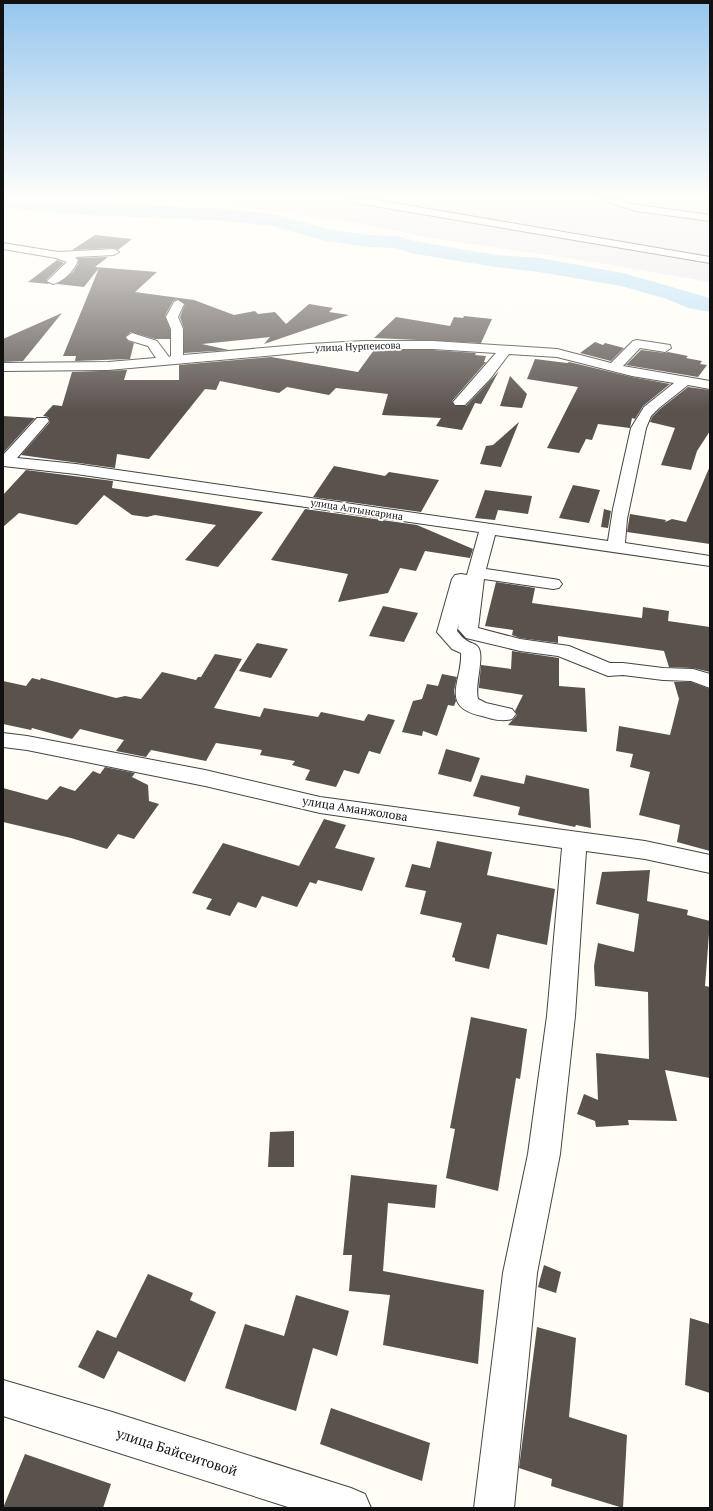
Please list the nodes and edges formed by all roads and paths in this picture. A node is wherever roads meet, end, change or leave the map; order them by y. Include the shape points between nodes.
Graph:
1 (66, 270) edge
2 (53, 281) dead end
3 (178, 304) dead end
4 (132, 337) dead end
5 (665, 348) dead end
6 (503, 350) junction
7 (178, 360) junction
8 (164, 361) junction
9 (3, 367) edge
10 (614, 367) junction
11 (685, 381) junction
12 (710, 385) edge
13 (460, 402) dead end
14 (42, 421) dead end
15 (4, 461) edge
16 (482, 528) junction
17 (616, 548) junction
18 (710, 562) edge
19 (477, 573) junction
20 (553, 584) dead end
21 (710, 681) edge
22 (505, 714) dead end
23 (3, 740) edge
24 (575, 840) junction
25 (710, 864) edge
26 (3, 1398) edge
27 (351, 1508) edge
28 (494, 1508) edge

1 - 2 street
3 - 7 street via 172,317 177,329
4 - 8 street via 155,344
5 - 10 street via 637,344
6 - 7 street, улица Нурпеисова via 433,345 364,345
6 - 10 street, улица Нурпеисова via 557,353
6 - 13 street via 491,369
7 - 8 street, улица Нурпеисова
8 - 9 street, улица Нурпеисова via 101,366
10 - 11 street, улица Нурпеисова
11 - 12 street, улица Нурпеисова
11 - 17 street via 656,403 645,415 635,438 616,530
14 - 15 street
15 - 16 street, улица Алтынсарина via 76,469
16 - 17 street, улица Алтынсарина
16 - 19 street
16 - 22 street via 447,632 459,645 470,650 472,657 466,684 469,703 480,709
17 - 18 street, улица Алтынсарина
19 - 20 street
19 - 21 street via 468,606 468,629 473,634 520,645 562,650 608,670 693,675
23 - 24 street, улица Аманжолова via 152,767 320,806
24 - 25 street, улица Аманжолова via 645,850
24 - 28 street via 560,1016 544,1154 520,1273
26 - 27 street, улица Байсеитовой

